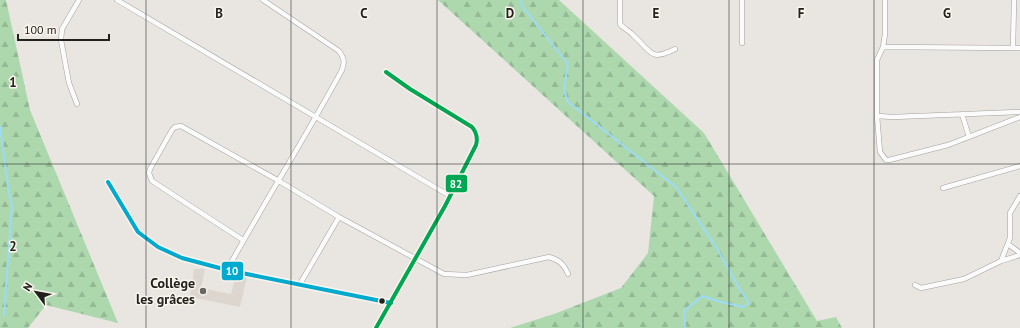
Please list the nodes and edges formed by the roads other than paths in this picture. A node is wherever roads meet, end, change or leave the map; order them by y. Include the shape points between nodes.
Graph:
1 (79, 0) edge
2 (117, 0) edge
3 (263, 0) edge
4 (620, 0) edge
5 (742, 0) edge
6 (885, 0) edge
7 (1014, 0) edge
8 (742, 43) dead end
9 (883, 47) junction
10 (1013, 48) junction
11 (1020, 48) edge
12 (675, 49) dead end
13 (386, 72) dead end
14 (77, 104) dead end
15 (1020, 112) edge
16 (962, 114) junction
17 (877, 116) junction
18 (316, 117) junction
19 (1020, 117) edge
20 (969, 137) junction
21 (1020, 166) edge
22 (279, 181) junction
23 (108, 182) dead end
24 (943, 188) dead end
25 (450, 196) junction
26 (1020, 196) edge
27 (339, 217) junction
28 (243, 240) junction
29 (1008, 244) junction
30 (1020, 254) edge
31 (416, 258) junction
32 (1001, 261) junction
33 (227, 270) junction
34 (568, 274) dead end
35 (300, 284) junction
36 (915, 285) dead end
37 (391, 303) junction
38 (376, 328) edge

1 - 14 street via 62,28 61,40 69,83
2 - 18 street
3 - 18 street via 339,51 343,57 342,70
4 - 12 street via 620,24 645,48 659,56
5 - 8 street
6 - 9 street
7 - 10 street
9 - 10 street
9 - 17 street via 877,60
10 - 11 street
13 - 25 street via 476,131 476,145
15 - 16 street
16 - 17 street
16 - 20 street
17 - 20 street via 880,152 886,160 948,145
18 - 22 street
18 - 25 street
19 - 20 street
21 - 24 street
22 - 27 street
22 - 28 street
22 - 28 street via 181,126 172,130 150,169 152,181
23 - 33 street via 138,232 182,258
25 - 31 street
26 - 29 street via 1010,213
27 - 31 street
27 - 35 street
28 - 33 street
29 - 30 street
29 - 32 street
30 - 32 street
31 - 34 street via 444,274 467,275 549,257 565,266
31 - 37 street
32 - 36 street via 964,279 921,288
33 - 35 street
35 - 37 street
37 - 38 street

